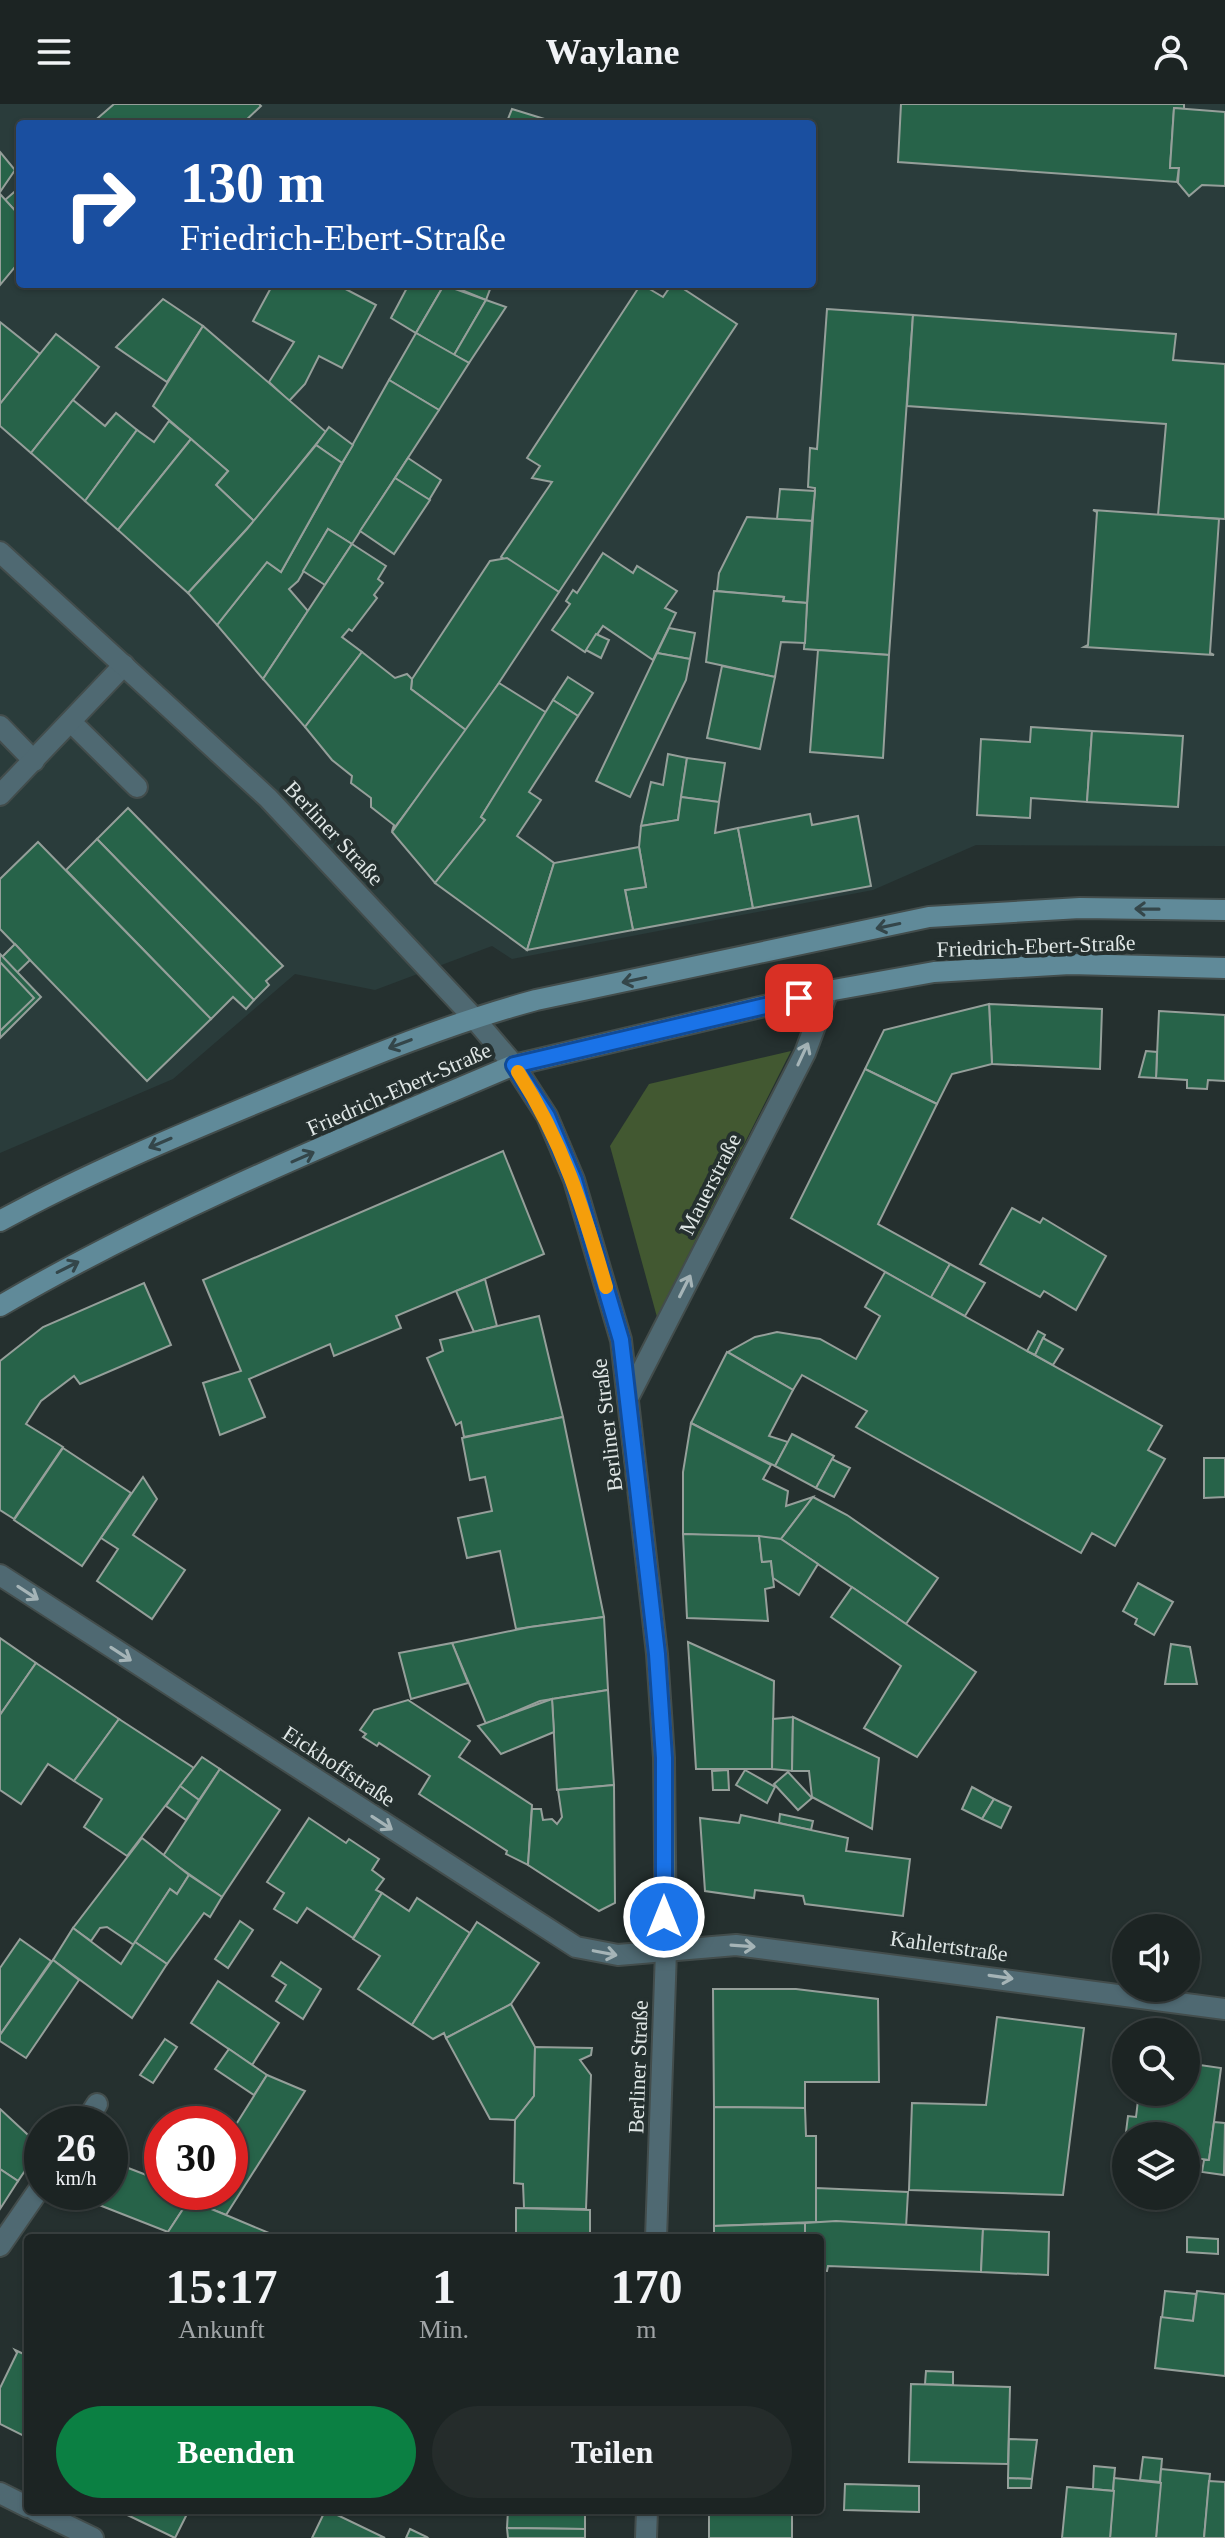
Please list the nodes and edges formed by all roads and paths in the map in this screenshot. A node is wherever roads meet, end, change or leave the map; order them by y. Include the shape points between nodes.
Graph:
1 (0, 552) edge
2 (124, 665) junction
3 (71, 722) junction
4 (0, 726) edge
5 (34, 761) junction
6 (137, 787) dead end
7 (0, 795) edge
8 (1225, 910) edge
9 (1225, 968) edge
10 (828, 991) junction
11 (473, 1017) junction
12 (514, 1065) junction
13 (0, 1221) edge
14 (0, 1306) edge
15 (629, 1396) junction
16 (0, 1575) edge
17 (666, 1951) junction
18 (1225, 2009) edge
19 (25, 2210) edge
20 (656, 2234) edge
21 (0, 2246) edge
22 (0, 2493) edge
23 (24, 2505) edge
24 (43, 2514) edge
25 (647, 2514) edge
26 (93, 2538) edge
27 (646, 2538) edge

1 - 2 street, Berliner Straße
2 - 3 street
2 - 11 street, Berliner Straße via 268,798
3 - 5 street
3 - 6 street
4 - 5 street
5 - 7 street
8 -> 11 main road, Friedrich-Ebert-Straße via 1080,908 929,917
9 - 10 main road, Friedrich-Ebert-Straße via 1055,965 934,972
10 - 12 main road, Friedrich-Ebert-Straße
15 -> 10 street, Mauerstraße via 805,1053
11 - 12 street, Berliner Straße
11 -> 13 main road, Friedrich-Ebert-Straße via 155,1145
14 -> 12 main road, Friedrich-Ebert-Straße via 194,1206
12 - 15 street, Berliner Straße via 547,1116 574,1180 621,1340
15 - 17 street, Berliner Straße via 664,1758
16 -> 17 street, Eickhoffstraße via 576,1947 618,1955
17 -> 18 street, Kahlertstraße via 736,1945
17 - 20 street, Berliner Straße
19 - 21 street
22 - 23 street
24 - 26 street
25 - 27 street

